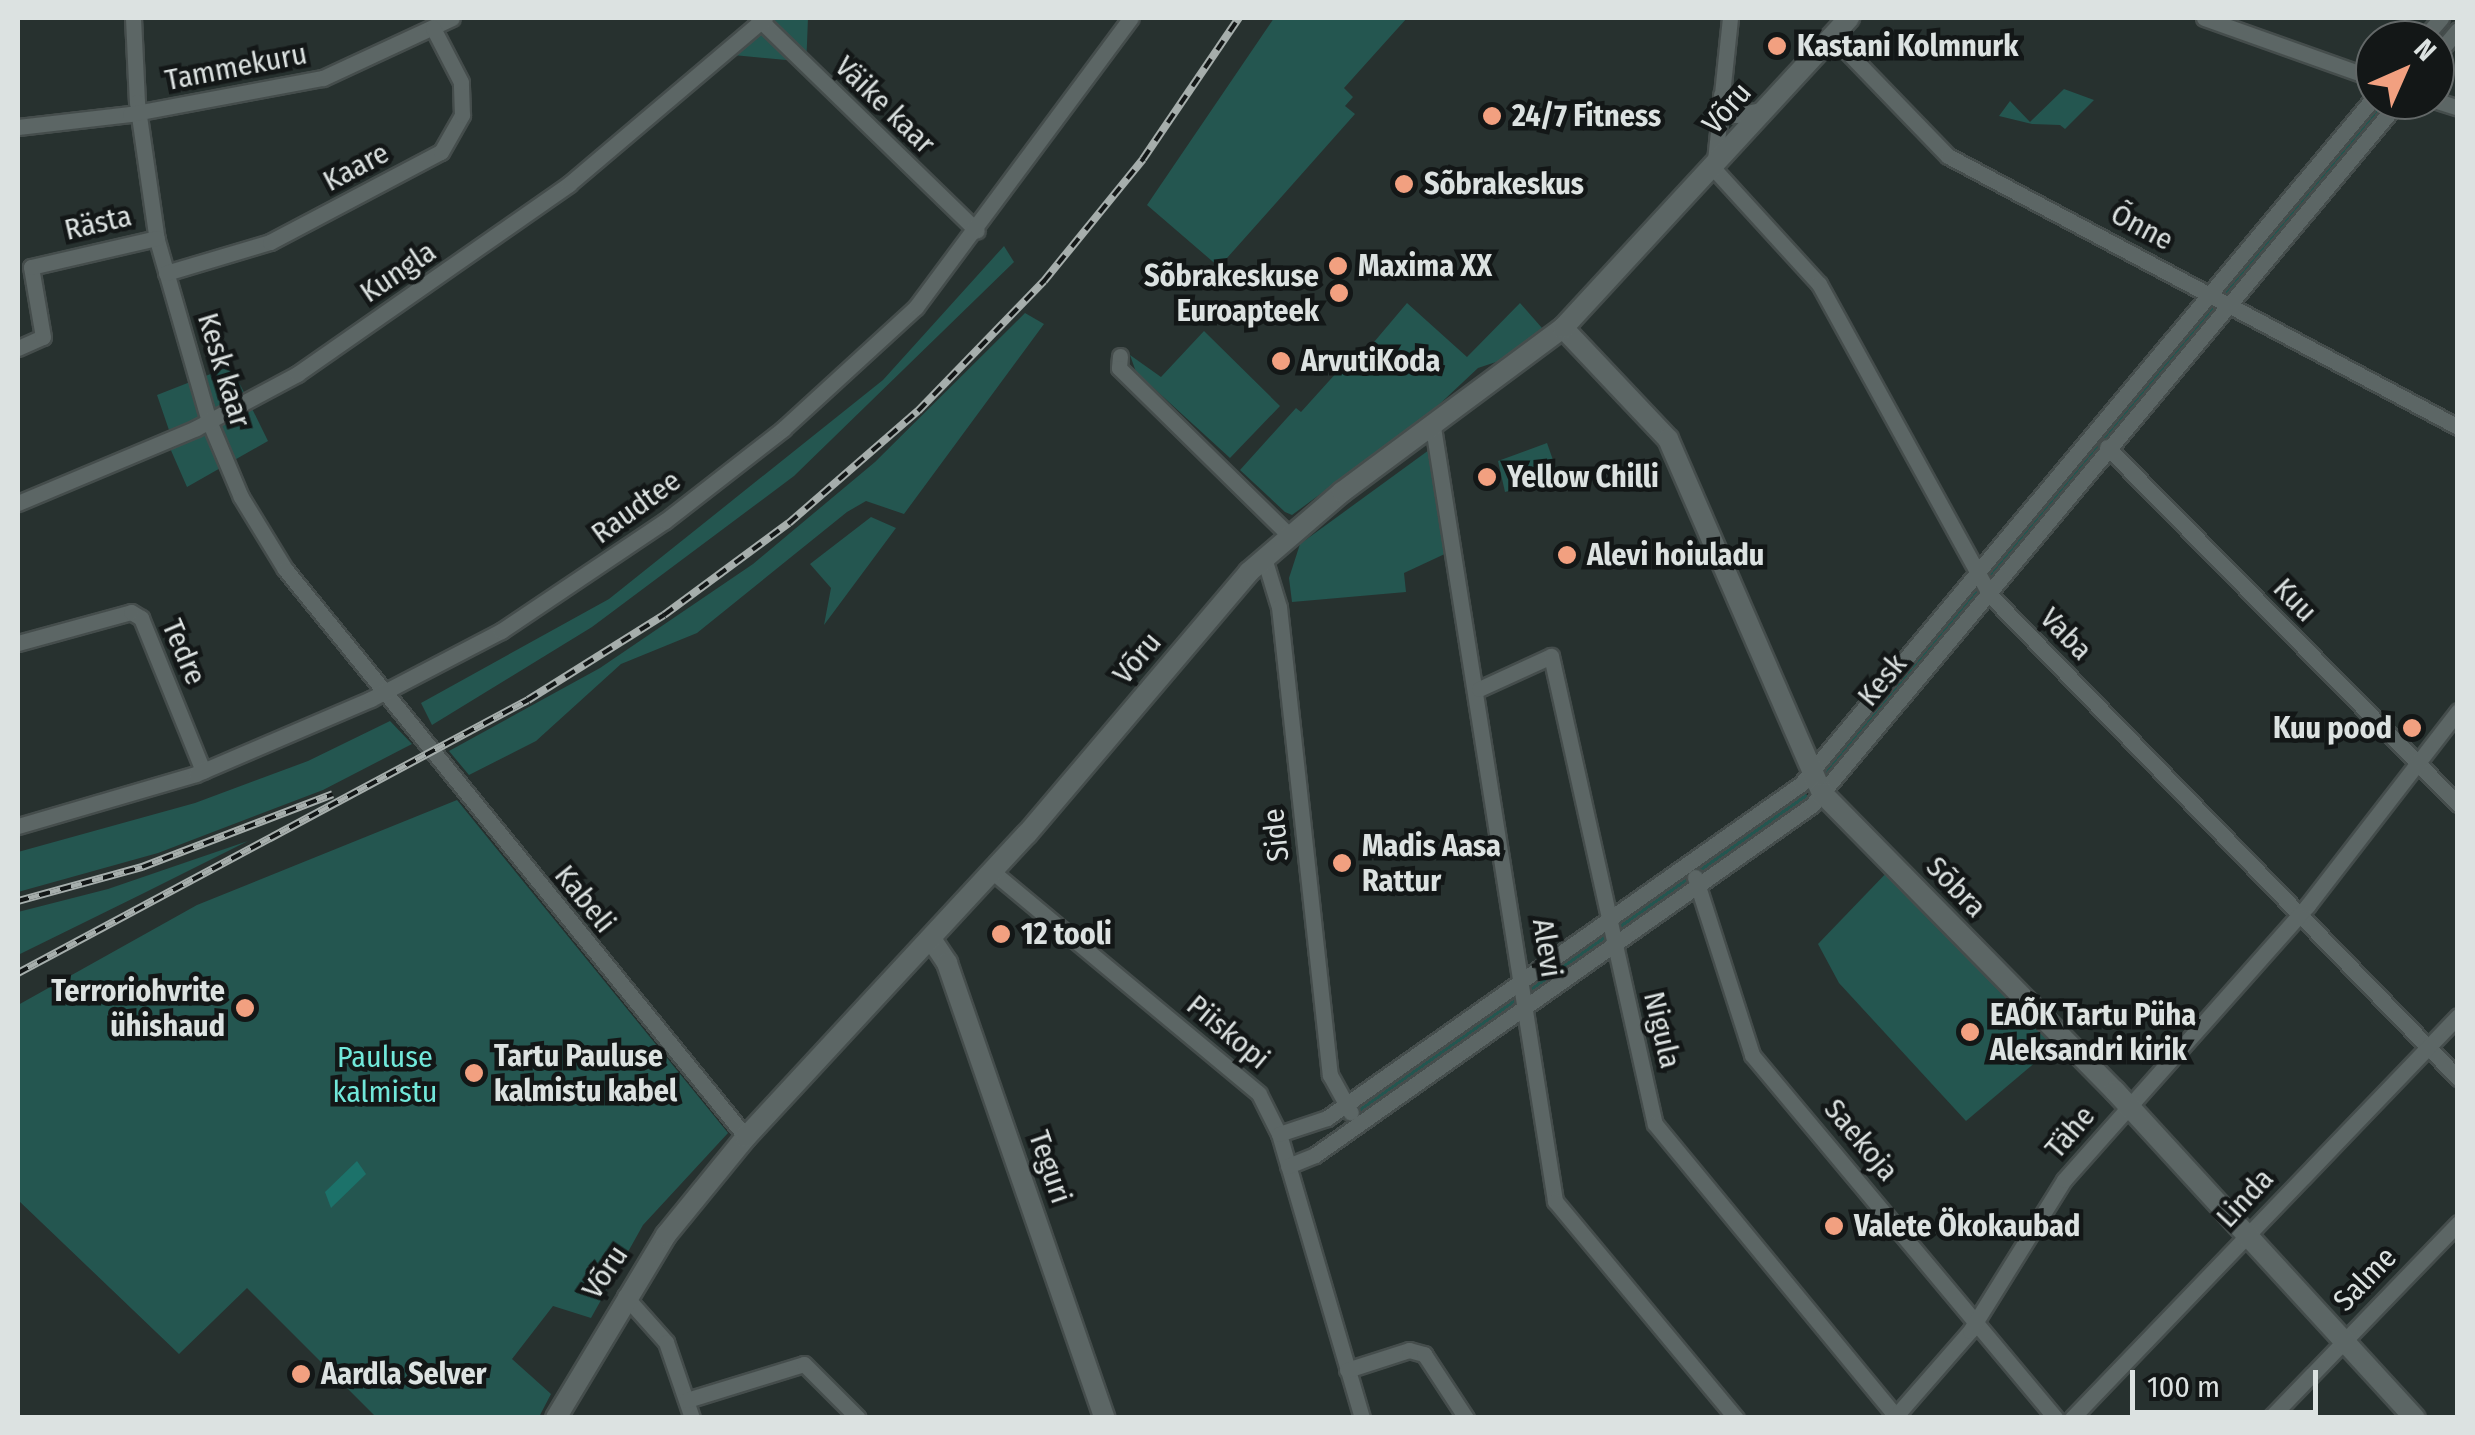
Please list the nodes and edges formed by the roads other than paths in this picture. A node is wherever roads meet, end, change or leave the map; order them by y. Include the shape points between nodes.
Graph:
1 (133, 18) edge
2 (452, 18) edge
3 (1131, 18) edge
4 (1730, 18) edge
5 (1849, 18) edge
6 (2204, 18) edge
7 (761, 19) edge
8 (433, 28) junction
9 (1831, 35) junction
10 (2355, 72) edge
11 (1721, 95) junction
12 (1765, 108) junction
13 (138, 113) junction
14 (2355, 120) edge
15 (2384, 120) edge
16 (18, 126) edge
17 (1714, 169) junction
18 (977, 232) junction
19 (157, 238) junction
20 (166, 273) junction
21 (2210, 294) junction
22 (2231, 306) junction
23 (1563, 328) junction
24 (18, 348) edge
25 (1120, 356) dead end
26 (209, 420) junction
27 (1434, 427) junction
28 (2458, 428) edge
29 (2093, 434) junction
30 (2111, 451) junction
31 (18, 503) edge
32 (1289, 535) junction
33 (1264, 558) junction
34 (1976, 573) junction
35 (1990, 595) junction
36 (18, 643) edge
37 (1479, 690) junction
38 (385, 692) junction
39 (2458, 711) edge
40 (2419, 765) junction
41 (202, 771) junction
42 (1812, 772) junction
43 (1822, 793) junction
44 (2458, 804) edge
45 (18, 826) edge
46 (1689, 864) junction
47 (993, 872) junction
48 (1700, 885) junction
49 (2299, 915) junction
50 (1608, 921) junction
51 (931, 939) junction
52 (1615, 945) junction
53 (1524, 979) junction
54 (1529, 1006) junction
55 (2458, 1016) edge
56 (2426, 1046) junction
57 (2458, 1078) edge
58 (1348, 1104) junction
59 (2129, 1107) junction
60 (1350, 1130) junction
61 (1280, 1134) junction
62 (746, 1137) junction
63 (1288, 1166) junction
64 (2458, 1223) edge
65 (2248, 1236) junction
66 (625, 1296) junction
67 (1975, 1322) junction
68 (2344, 1340) junction
69 (1347, 1370) junction
70 (687, 1400) junction
71 (1895, 1416) edge
72 (556, 1418) edge
73 (692, 1418) edge
74 (858, 1418) edge
75 (1105, 1418) edge
76 (1362, 1418) edge
77 (1466, 1418) edge
78 (1736, 1418) edge
79 (2056, 1418) edge
80 (2072, 1418) edge
81 (2270, 1418) edge
82 (2415, 1418) edge

1 - 13 street, Kesk kaar
2 - 8 street, Tammekuru
3 - 18 street, Raudtee
4 - 11 street
5 - 9 main road, Võru
6 - 10 street
7 - 18 street, Väike kaar
7 - 26 street, Kungla via 570,184 438,280 297,374
8 - 13 street, Tammekuru via 323,78
8 - 20 street, Kaare via 461,82 462,115 442,152 270,242
9 - 12 main road, Võru
9 - 21 street, Õnne via 1948,156
11 - 12 street via 1736,115
11 - 17 street
12 - 17 main road, Võru
13 - 16 street, Tammekuru
13 - 19 street, Kesk kaar
14 - 21 street, Kesk
15 - 22 street, Kesk
17 - 23 main road, Võru
17 - 34 street, Vaba via 1819,284
18 - 38 street, Raudtee via 888,335 707,490 534,611
19 - 20 street, Kesk kaar
19 - 24 street, Rästa via 31,267 42,337
20 - 26 street, Kesk kaar
21 - 22 street, Õnne
21 - 29 street, Kesk
22 - 28 street, Õnne
22 - 30 street, Kesk
23 - 27 main road, Võru
23 - 42 main road, Sõbra via 1668,438
25 - 32 street via 1119,368
26 - 31 street, Kungla
26 - 38 street, Kesk kaar via 241,497 285,569
27 - 32 main road, Võru
27 - 37 street, Alevi
29 - 30 street, Kuu
29 - 34 street, Kesk
30 - 35 street, Kesk
30 - 40 street, Kuu
32 - 33 main road, Võru
33 - 47 main road, Võru
33 - 58 street, Side via 1279,607 1330,1075
34 - 35 street, Vaba
34 - 42 street, Kesk
35 - 43 street, Kesk
35 - 49 street, Vaba
36 - 41 street, Tedre via 132,612
37 - 50 street, Nigula via 1551,656
37 - 53 street, Alevi
38 - 41 street, Raudtee
38 - 62 street, Kabeli
39 - 40 street, Tähe
40 - 44 street, Kuu
40 - 49 street, Tähe
41 - 45 street, Raudtee
42 - 43 main road, Sõbra
42 - 46 street, Kesk
43 - 48 street, Kesk
43 - 59 main road, Sõbra
46 - 48 street, Saekoja
46 - 50 street, Kesk
47 - 51 main road, Võru
47 - 61 street, Piiskopi via 1259,1094
48 - 52 street, Kesk
48 - 67 street, Saekoja via 1752,1055
49 - 56 street, Vaba
49 - 59 street, Tähe
50 - 52 street, Nigula
50 - 53 street, Kesk
51 - 62 main road, Võru
51 - 75 main road, Teguri via 948,963
52 - 54 street, Kesk
52 - 71 street, Nigula via 1655,1124
53 - 54 street, Alevi
53 - 58 street, Kesk
54 - 60 street, Kesk
54 - 78 street, Alevi via 1555,1201
55 - 56 street, Linda
56 - 57 street, Vaba
56 - 65 street, Linda
58 - 60 street, Side
58 - 61 street, Kesk
59 - 65 main road, Sõbra
59 - 67 street, Tähe via 2064,1180
60 - 63 street, Kesk
61 - 63 street, Piiskopi
62 - 66 main road, Võru
63 - 69 street, Piiskopi
64 - 68 street, Salme
65 - 68 main road, Sõbra
65 - 80 street, Linda
66 - 70 street via 666,1342
66 - 72 main road, Võru
67 - 71 street, Tähe
67 - 79 street, Saekoja
68 - 81 street, Salme
68 - 82 main road, Sõbra
69 - 76 street, Piiskopi
69 - 77 street via 1409,1350 1424,1354
70 - 73 street
70 - 74 street via 804,1364

